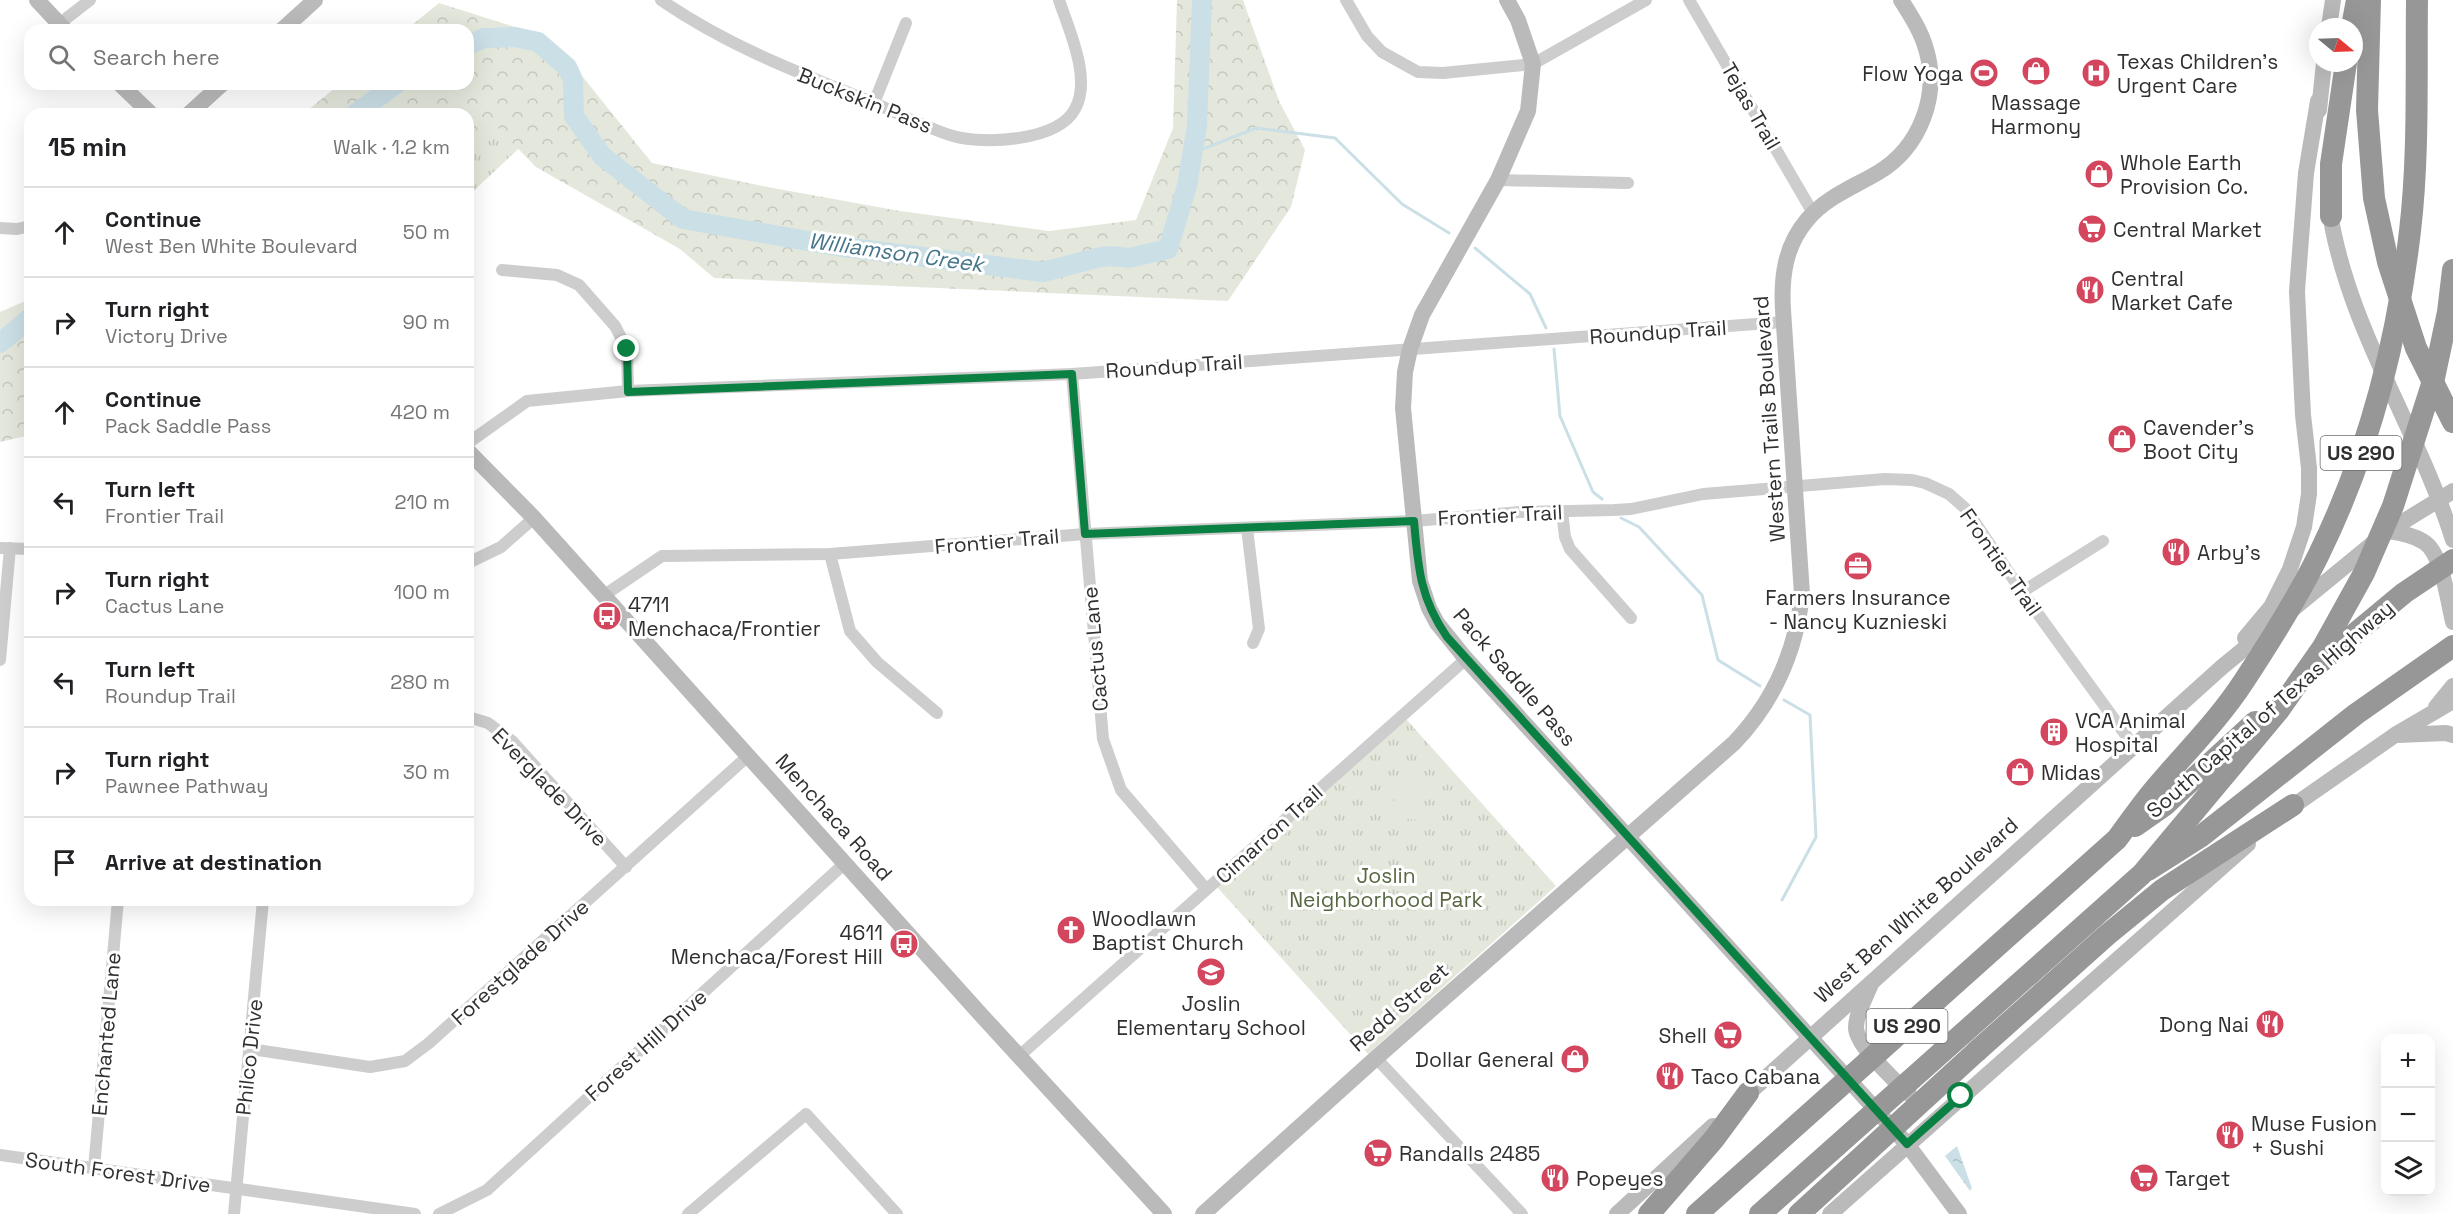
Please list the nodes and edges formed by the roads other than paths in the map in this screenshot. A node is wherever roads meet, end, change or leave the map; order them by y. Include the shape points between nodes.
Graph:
1 (37, 0) edge
2 (90, 0) edge
3 (315, 0) edge
4 (662, 0) edge
5 (1059, 0) edge
6 (1346, 0) edge
7 (1507, 0) edge
8 (1646, 0) edge
9 (1689, 0) edge
10 (1901, 0) edge
11 (2333, 0) edge
12 (2357, 0) edge
13 (2370, 0) edge
14 (2417, 0) edge
15 (676, 4) edge
16 (2330, 18) edge
17 (2354, 18) edge
18 (906, 23) dead end
19 (59, 24) edge
20 (65, 24) edge
21 (289, 24) edge
22 (1533, 64) junction
23 (2323, 72) edge
24 (2345, 72) edge
25 (126, 90) edge
26 (215, 90) edge
27 (2318, 101) junction
28 (874, 104) junction
29 (145, 108) edge
30 (196, 108) edge
31 (1498, 180) junction
32 (1628, 183) dead end
33 (1813, 213) junction
34 (2331, 216) junction
35 (24, 227) edge
36 (0, 228) edge
37 (502, 270) dead end
38 (2453, 270) edge
39 (1784, 322) junction
40 (1410, 349) junction
41 (1072, 374) junction
42 (628, 392) junction
43 (2453, 422) edge
44 (474, 438) edge
45 (474, 458) edge
46 (1795, 486) junction
47 (2446, 495) edge
48 (1562, 511) junction
49 (534, 518) junction
50 (1414, 521) junction
51 (1247, 528) junction
52 (2388, 531) junction
53 (1085, 534) junction
54 (2453, 540) edge
55 (2103, 541) dead end
56 (5, 548) edge
57 (24, 549) edge
58 (830, 554) junction
59 (474, 560) edge
60 (2453, 560) edge
61 (2022, 592) junction
62 (603, 596) junction
63 (1631, 618) dead end
64 (2453, 622) edge
65 (1253, 644) dead end
66 (2453, 646) edge
67 (1466, 659) junction
68 (0, 660) edge
69 (2222, 667) junction
70 (2453, 686) edge
71 (2453, 701) edge
72 (937, 713) dead end
73 (2429, 714) junction
74 (474, 719) edge
75 (2395, 735) junction
76 (2453, 735) edge
77 (2133, 745) junction
78 (748, 756) junction
79 (2293, 805) junction
80 (1626, 836) junction
81 (2117, 839) junction
82 (845, 863) junction
83 (626, 867) junction
84 (2142, 874) junction
85 (1206, 889) junction
86 (117, 906) edge
87 (263, 906) edge
88 (1873, 981) junction
89 (1810, 1037) junction
90 (251, 1049) junction
91 (1018, 1057) junction
92 (1376, 1058) junction
93 (1749, 1093) junction
94 (1961, 1096) junction
95 (1907, 1144) junction
96 (0, 1155) edge
97 (94, 1168) junction
98 (236, 1190) junction
99 (234, 1214) edge
100 (415, 1214) edge
101 (439, 1214) edge
102 (688, 1214) edge
103 (897, 1214) edge
104 (1164, 1214) edge
105 (1203, 1214) edge
106 (1522, 1214) edge
107 (1617, 1214) edge
108 (1649, 1214) edge
109 (1697, 1214) edge
110 (1760, 1214) edge
111 (1799, 1214) edge
112 (1830, 1214) edge
113 (1959, 1214) edge

1 - 19 main road
2 - 20 street
3 - 21 main road
4 - 15 street, Buckskin Pass
5 - 28 street, Buckskin Pass via 1079,60 1082,86 1076,109 1062,126 1037,135 996,139 954,136
6 - 22 street via 1367,36 1382,52 1418,72
7 - 22 main road, Pack Saddle Pass
8 - 22 street
9 - 33 street, Tejas Trail
10 - 33 main road, Western Trails Boulevard via 1918,28 1928,58 1930,90 1922,120 1894,161
11 - 16 main road
12 - 17 highway
13 - 43 highway via 2367,110 2374,198 2388,262 2416,348
14 - 81 highway, US 290, bridge via 2410,231 2387,369 2369,431 2319,555 2274,633 2243,683
15 - 28 street, Buckskin Pass via 729,42
18 - 28 street
22 - 31 main road, Pack Saddle Pass via 1528,111
23 - 27 main road
24 - 34 highway via 2331,164
25 - 29 main road
26 - 30 main road
27 - 34 main road
27 - 69 main road, West Ben White Boulevard via 2306,173 2297,291 2309,468 2304,527 2271,607
31 - 32 street
31 - 40 main road, Pack Saddle Pass via 1422,315
33 - 39 main road, Western Trails Boulevard via 1798,232 1786,259 1782,289
34 - 47 main road via 2346,285
35 - 36 street
37 - 42 street via 557,275 579,285 615,326 627,349
38 - 84 highway, US 290, bridge via 2431,389 2393,506 2364,573 2323,647 2279,710
39 - 40 street, Roundup Trail
39 - 46 main road, Western Trails Boulevard
40 - 41 street, Roundup Trail
40 - 50 main road, Pack Saddle Pass via 1403,408
41 - 42 street, Roundup Trail
41 - 53 street, Cactus Lane
42 - 44 street, Roundup Trail via 527,401
45 - 49 main road, Menchaca Road
46 - 48 street, Frontier Trail via 1694,495 1631,509
46 - 61 street, Frontier Trail via 1899,479 1938,488 1974,518
46 - 80 main road, Western Trails Boulevard via 1802,594 1794,641 1781,675 1762,710 1734,743
47 - 52 main road, West Ben White Boulevard
47 - 54 main road
48 - 50 street, Frontier Trail
48 - 63 street via 1563,531 1570,549
49 - 59 street via 501,547
49 - 62 main road, Menchaca Road
50 - 51 street, Frontier Trail
50 - 67 main road, Pack Saddle Pass via 1426,601
51 - 53 street, Frontier Trail
51 - 65 street via 1260,629
52 - 64 main road via 2426,543 2436,554
52 - 69 main road, West Ben White Boulevard
53 - 58 street, Frontier Trail
53 - 85 street, Cactus Lane via 1103,739 1121,790
55 - 61 street
56 - 57 street
56 - 68 street
58 - 62 street, Frontier Trail via 662,556
58 - 72 street via 850,631 877,662
60 - 81 highway, South Capital of Texas Highway, bridge via 2404,593 2335,649 2165,805
61 - 77 street, Frontier Trail
62 - 78 main road, Menchaca Road
66 - 84 highway via 2356,714 2200,837
67 - 80 main road, Pack Saddle Pass
67 - 85 street, Cimarron Trail
69 - 77 main road, West Ben White Boulevard
70 - 73 main road
71 - 73 main road
73 - 75 main road
74 - 83 street, Everglade Drive via 488,723 512,741
75 - 76 main road
75 - 79 main road
77 - 88 main road, West Ben White Boulevard
78 - 82 main road, Menchaca Road
78 - 83 street, Forestglade Drive
79 - 94 main road
79 - 111 highway, bridge via 2162,890 2107,935
80 - 89 main road, Pack Saddle Pass
80 - 92 main road, Redd Street
81 - 109 highway, US 290, bridge
82 - 91 main road, Menchaca Road
82 - 101 street, Forest Hill Drive via 487,1190
83 - 90 street, Forestglade Drive via 405,1061 370,1067
84 - 110 highway, US 290, bridge
85 - 91 street, Cimarron Trail
86 - 97 street, Enchanted Lane
87 - 90 street, Philco Drive
88 - 89 main road, West Ben White Boulevard
88 - 94 main road via 1858,1016 1859,1040 1904,1090 1920,1100 1937,1102
89 - 93 main road, West Ben White Boulevard
89 - 95 main road, Pack Saddle Pass
90 - 98 street, Philco Drive
91 - 104 main road, Menchaca Road
92 - 105 main road, Redd Street
92 - 106 street
93 - 107 main road, West Ben White Boulevard
93 - 108 highway
94 - 95 main road
95 - 112 main road
95 - 113 main road, Pack Saddle Pass
96 - 97 street, South Forest Drive
97 - 98 street, South Forest Drive
98 - 99 street, Philco Drive
98 - 100 street
102 - 103 street via 806,1114

